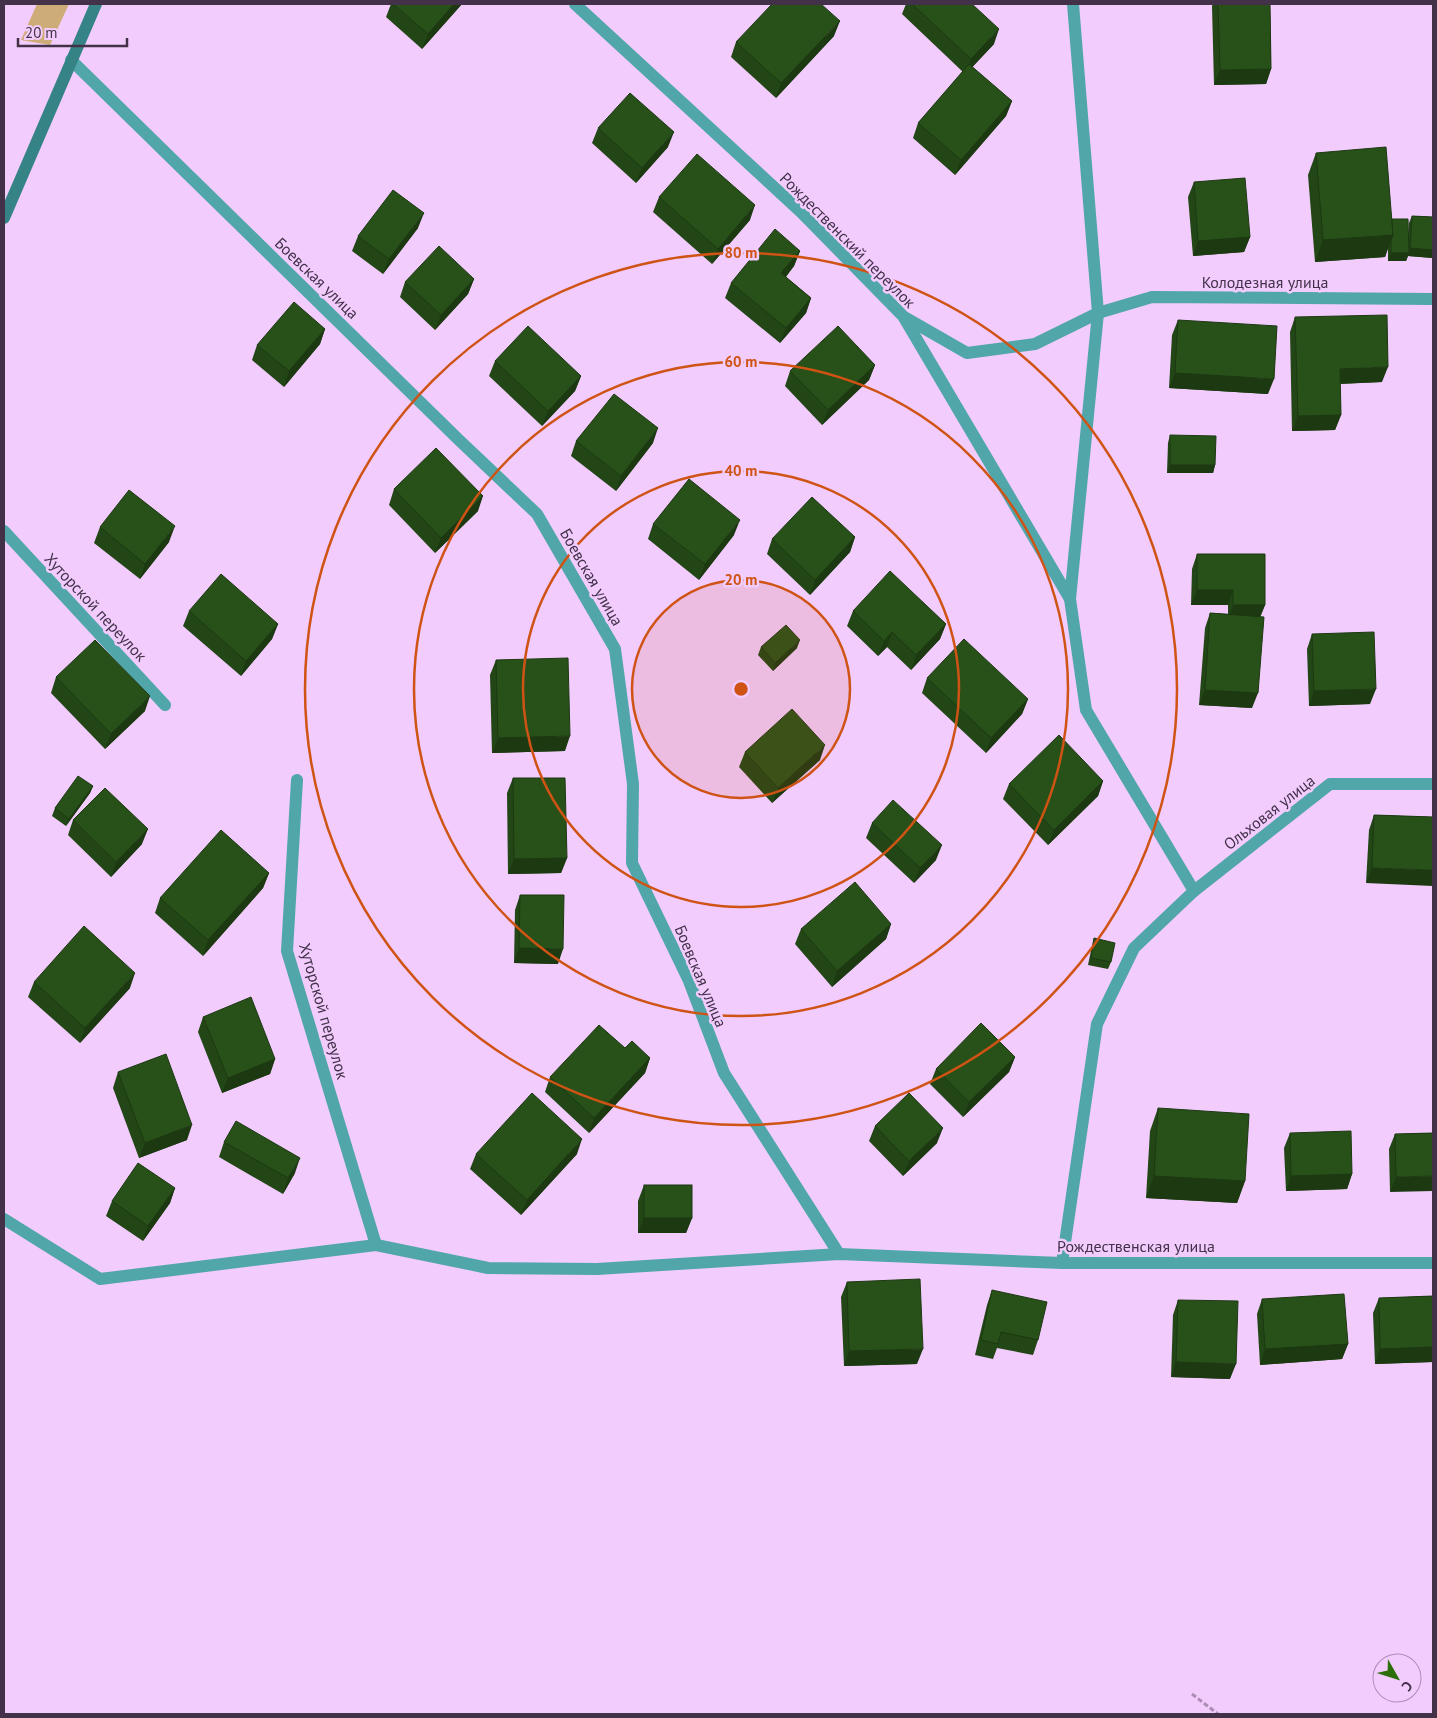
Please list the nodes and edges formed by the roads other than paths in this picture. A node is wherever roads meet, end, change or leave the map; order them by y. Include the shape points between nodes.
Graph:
1 (96, 4) edge
2 (575, 4) edge
3 (1073, 4) edge
4 (71, 60) junction
5 (4, 218) edge
6 (1433, 299) edge
7 (1098, 312) junction
8 (904, 316) junction
9 (4, 531) edge
10 (1070, 599) junction
11 (165, 705) dead end
12 (297, 780) dead end
13 (1433, 784) edge
14 (1194, 891) junction
15 (4, 1219) edge
16 (376, 1244) junction
17 (839, 1254) junction
18 (1062, 1262) junction
19 (1433, 1263) edge

1 - 4 street
2 - 8 street, Рождественский переулок via 801,212
3 - 7 street
4 - 5 street
4 - 17 street, Боевская улица via 537,514 615,649 633,784 632,863 689,981 724,1073
6 - 7 street, Колодезная улица via 1152,297
7 - 8 street, Колодезная улица via 1035,344 967,353
7 - 10 street
8 - 10 street, Рождественский переулок
9 - 11 street, Хуторской переулок
10 - 14 street via 1086,710
12 - 16 street, Хуторской переулок via 287,951
13 - 14 street, Ольховая улица via 1330,784
14 - 18 street, Ольховая улица via 1134,948 1097,1024
15 - 16 street, Рождественская улица via 100,1279
16 - 17 street, Рождественская улица via 488,1268 597,1270
17 - 18 street, Рождественская улица
18 - 19 street, Рождественская улица

